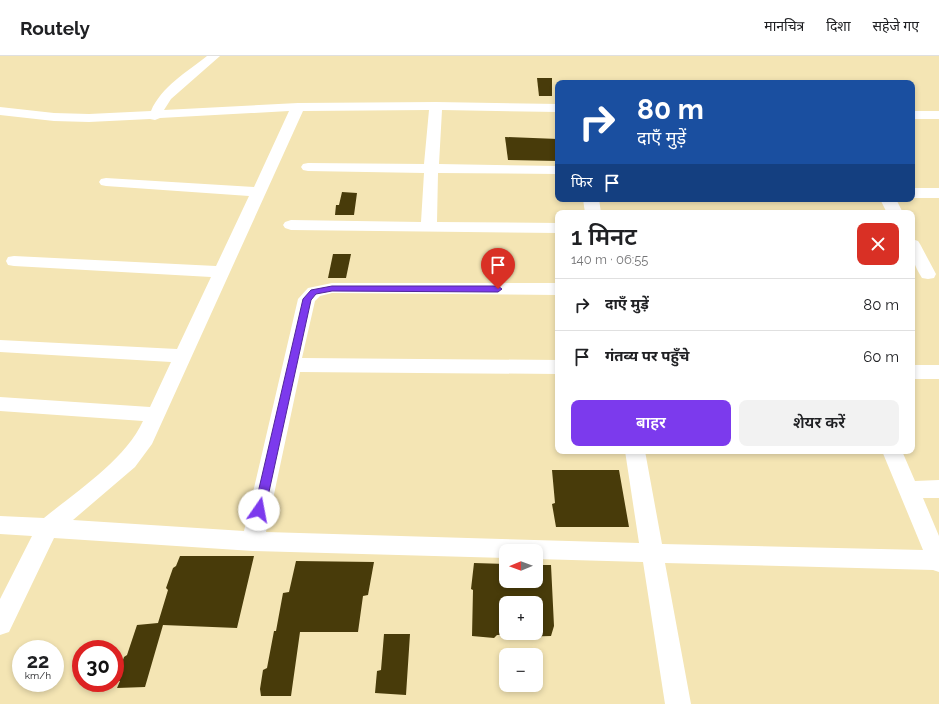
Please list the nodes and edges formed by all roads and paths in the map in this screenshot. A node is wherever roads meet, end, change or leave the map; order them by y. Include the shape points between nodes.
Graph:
1 (214, 56) edge
2 (436, 106) junction
3 (298, 107) junction
4 (555, 108) edge
5 (0, 111) edge
6 (915, 115) edge
7 (939, 115) edge
8 (156, 116) junction
9 (308, 167) dead end
10 (431, 168) junction
11 (555, 170) edge
12 (106, 182) dead end
13 (259, 192) junction
14 (915, 193) edge
15 (939, 193) edge
16 (291, 225) dead end
17 (429, 226) junction
18 (555, 228) edge
19 (915, 250) edge
20 (14, 261) dead end
21 (222, 272) junction
22 (926, 274) edge
23 (555, 289) edge
24 (0, 346) edge
25 (183, 356) junction
26 (292, 365) junction
27 (555, 367) edge
28 (915, 372) edge
29 (939, 372) edge
30 (0, 404) edge
31 (156, 415) junction
32 (636, 454) edge
33 (893, 454) edge
34 (939, 489) edge
35 (909, 490) junction
36 (0, 526) edge
37 (47, 529) junction
38 (253, 540) junction
39 (652, 553) junction
40 (939, 561) edge
41 (0, 624) edge
42 (678, 704) edge

1 - 8 street via 166,96
2 - 3 street
2 - 4 street
2 - 10 street
3 - 8 street
3 - 13 street
5 - 8 street via 82,118
6 - 7 street
9 - 10 street
10 - 11 street
10 - 17 street
12 - 13 street
13 - 21 street
14 - 15 street
16 - 17 street
17 - 18 street
19 - 22 street
20 - 21 street
21 - 25 street
23 - 26 street via 322,289 307,299
24 - 25 street
25 - 31 street
26 - 27 street
26 - 38 street
28 - 29 street
30 - 31 street
31 - 37 street via 144,439 128,461
32 - 39 street
33 - 35 street
34 - 35 street
35 - 40 street
36 - 37 street
37 - 38 street
37 - 41 street
38 - 39 street
39 - 40 street
39 - 42 street

